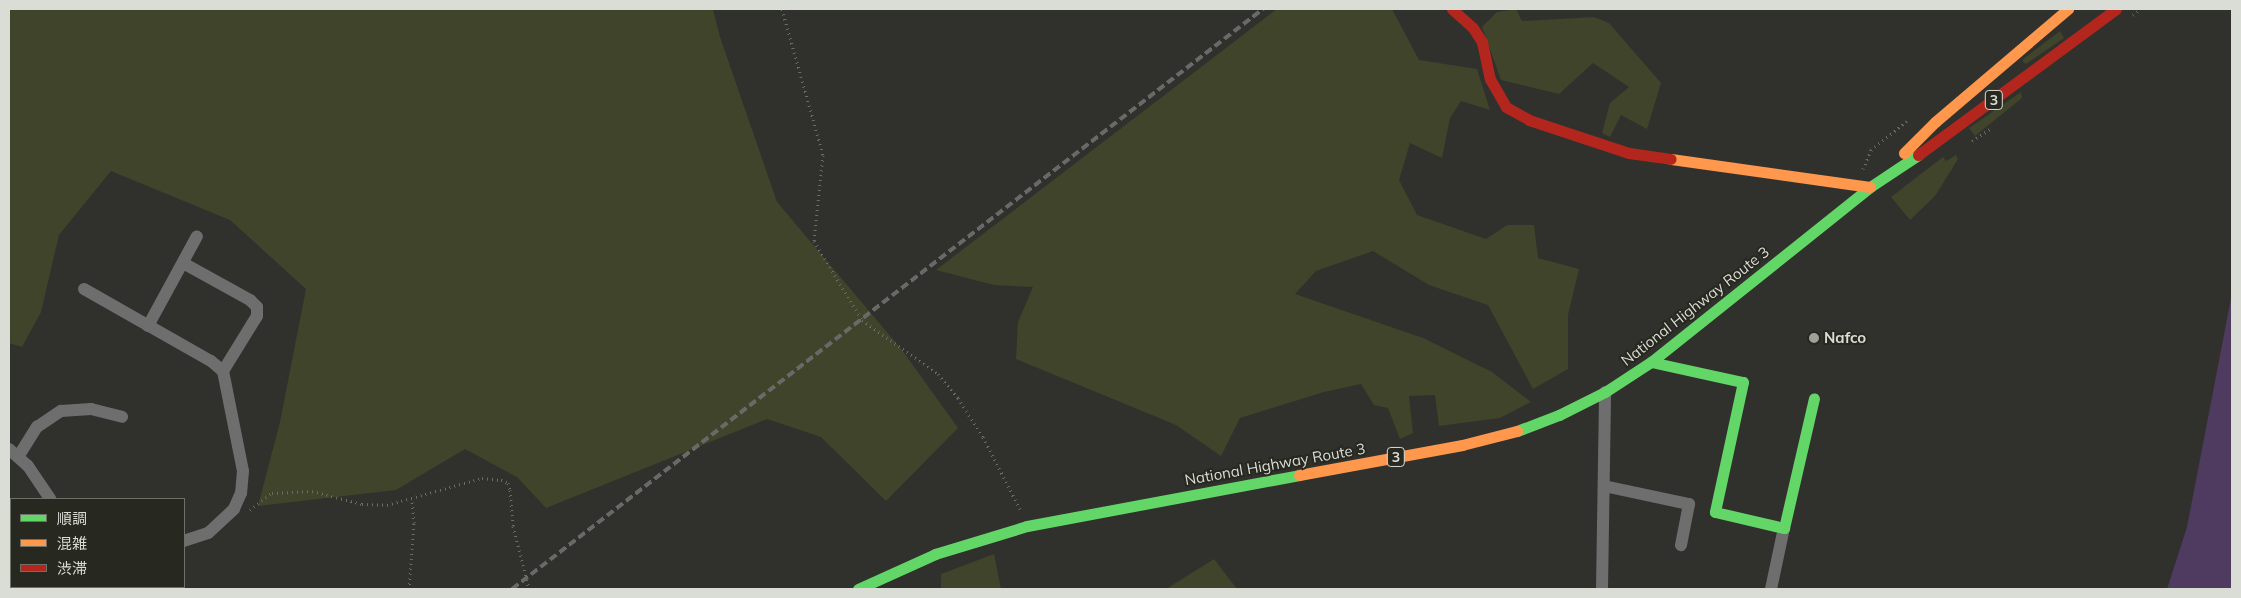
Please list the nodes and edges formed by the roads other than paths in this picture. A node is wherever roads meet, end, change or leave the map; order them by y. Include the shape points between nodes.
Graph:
1 (1452, 9) edge
2 (2068, 9) edge
3 (2116, 9) edge
4 (1870, 187) junction
5 (197, 236) dead end
6 (183, 263) junction
7 (84, 289) dead end
8 (148, 326) junction
9 (1651, 362) junction
10 (223, 372) junction
11 (1605, 392) junction
12 (1814, 398) dead end
13 (122, 417) dead end
14 (14, 453) edge
15 (1604, 486) junction
16 (49, 498) edge
17 (1784, 528) junction
18 (185, 541) edge
19 (1681, 545) dead end
20 (858, 589) edge
21 (1602, 589) edge
22 (1771, 589) edge

1 - 4 main road via 1473,28 1482,42 1490,79 1506,107 1529,120 1629,153
2 - 4 main road, National Highway Route 3 / 3 via 1934,122
3 - 4 main road, National Highway Route 3 / 3 via 1936,143
4 - 9 main road, National Highway Route 3 / 3
5 - 6 street
6 - 8 street
6 - 10 street via 257,307 257,316
7 - 8 street
8 - 10 street
9 - 11 main road, National Highway Route 3 / 3
9 - 17 main road via 1743,382 1715,512
10 - 18 street via 243,471 241,493 234,509 208,533
11 - 15 street
11 - 20 main road, National Highway Route 3 / 3 via 1523,429 1462,445 1027,526 935,554
12 - 17 main road
13 - 14 street via 90,409 61,411 37,427
14 - 16 street via 28,466
15 - 19 street via 1689,504
15 - 21 street
17 - 22 street

